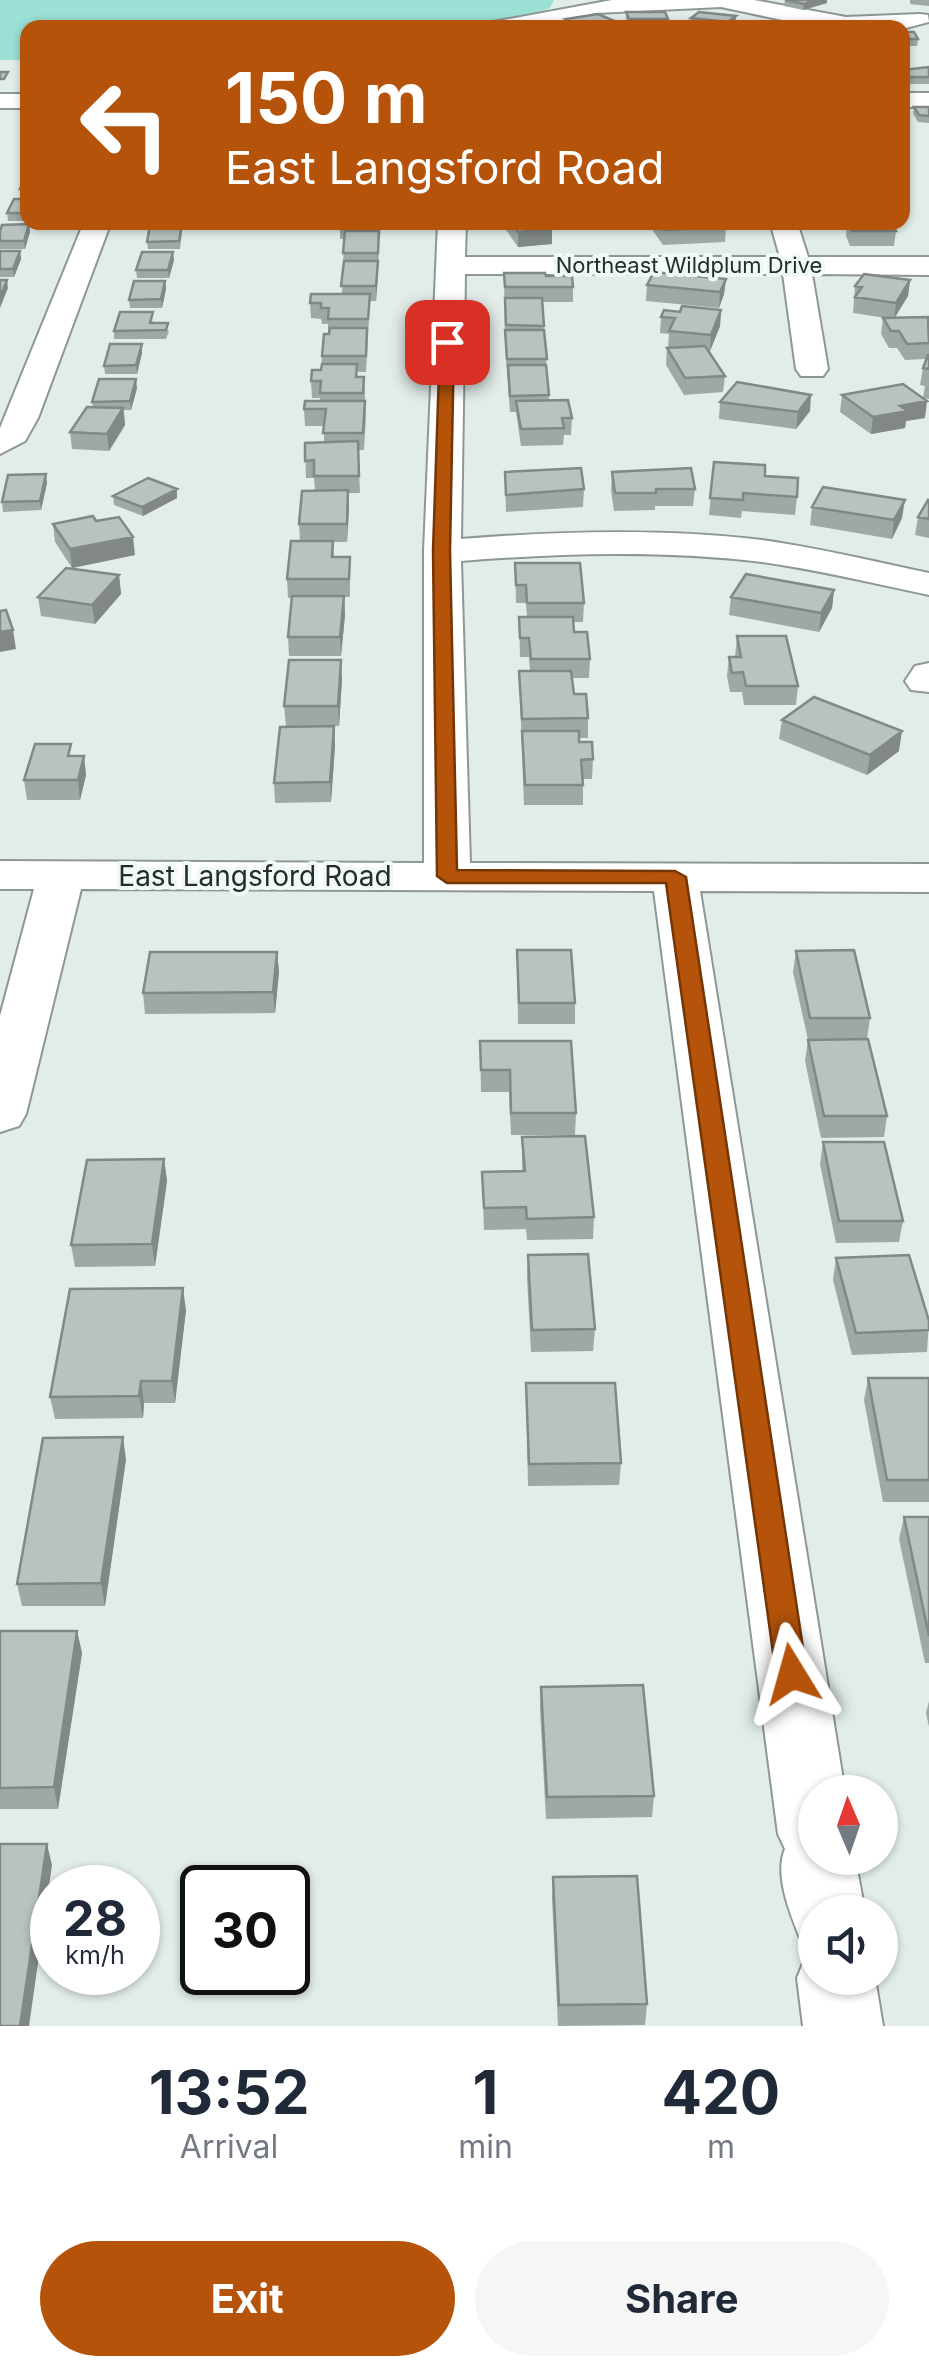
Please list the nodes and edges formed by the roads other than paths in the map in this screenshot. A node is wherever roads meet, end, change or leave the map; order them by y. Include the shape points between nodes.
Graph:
1 (736, 2) edge
2 (532, 20) edge
3 (812, 20) edge
4 (920, 20) dead end
5 (910, 21) edge
6 (95, 230) edge
7 (452, 230) edge
8 (785, 230) edge
9 (450, 265) junction
10 (796, 266) junction
11 (929, 266) edge
12 (812, 369) dead end
13 (0, 444) edge
14 (442, 551) junction
15 (929, 584) edge
16 (0, 875) edge
17 (60, 876) junction
18 (447, 876) junction
19 (675, 877) junction
20 (929, 878) edge
21 (0, 1114) edge
22 (806, 1775) edge
23 (838, 1995) edge
24 (843, 2026) edge

1 - 2 street via 596,7
1 - 3 street
4 - 5 street
6 - 13 street via 22,418
7 - 9 street
8 - 10 street
9 - 10 street, Northeast Wildplum Drive
9 - 14 street
10 - 11 street, Northeast Wildplum Drive
10 - 12 street
14 - 15 street via 574,544 724,549 801,556
14 - 18 street
16 - 17 street, East Langsford Road
17 - 18 street, East Langsford Road
17 - 21 street
18 - 19 street, East Langsford Road
19 - 20 street, East Langsford Road
19 - 22 street
23 - 24 street

